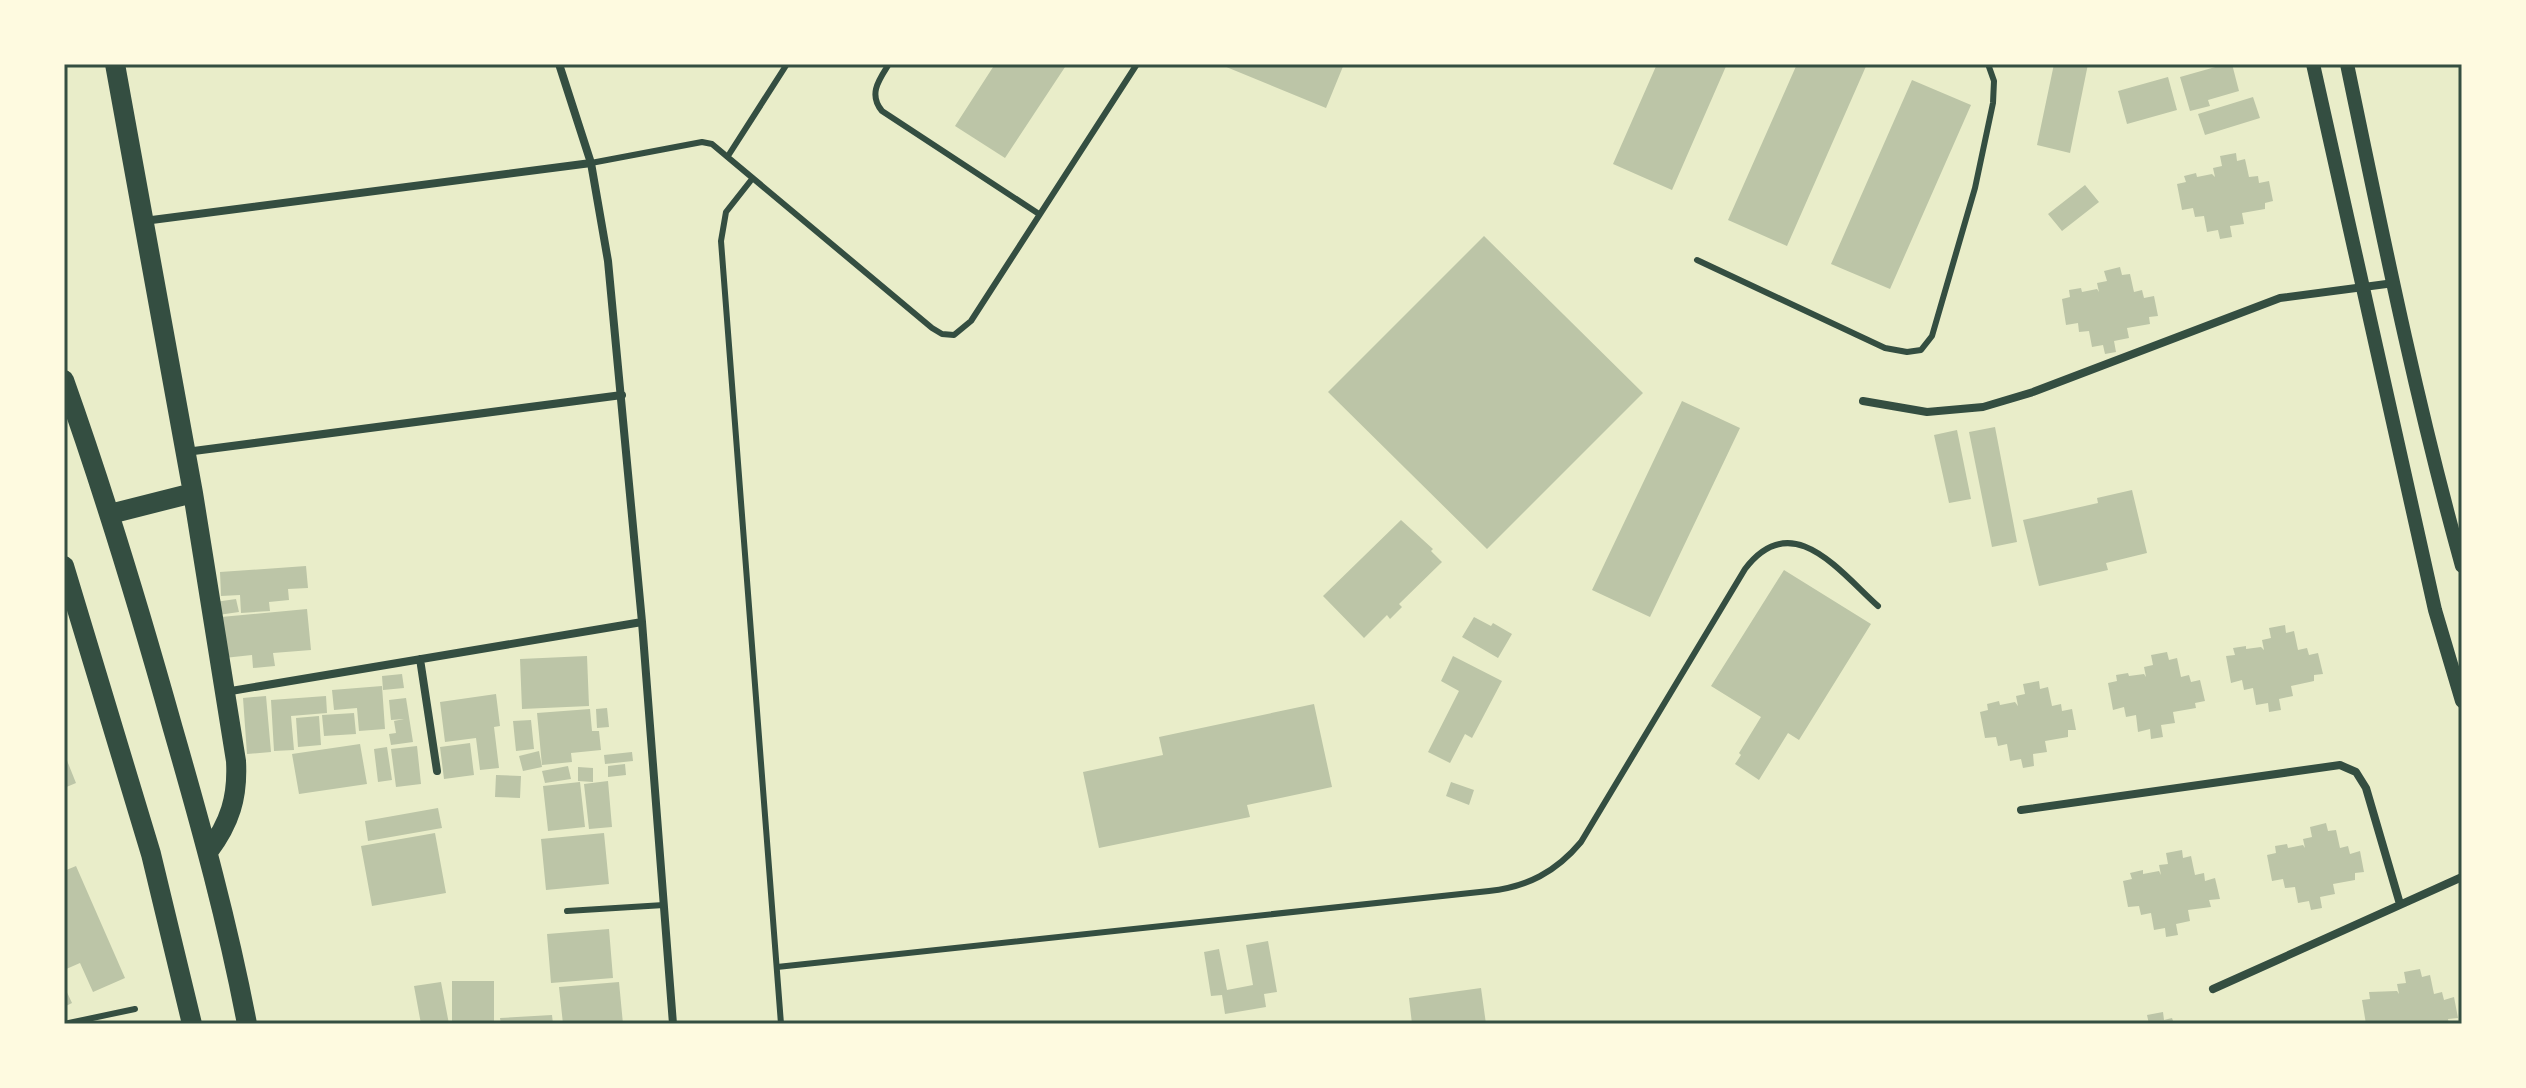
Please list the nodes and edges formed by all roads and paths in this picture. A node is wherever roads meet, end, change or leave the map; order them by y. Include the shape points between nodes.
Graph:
1 (115, 64) edge
2 (559, 64) edge
3 (787, 64) edge
4 (889, 64) edge
5 (1137, 64) edge
6 (1988, 64) edge
7 (2313, 64) edge
8 (2347, 64) edge
9 (728, 156) junction
10 (591, 163) junction
11 (752, 179) junction
12 (1039, 214) junction
13 (143, 222) junction
14 (1697, 260) dead end
15 (2394, 283) junction
16 (2361, 287) junction
17 (64, 380) edge
18 (622, 395) junction
19 (1863, 401) dead end
20 (186, 453) junction
21 (193, 493) junction
22 (110, 514) junction
23 (64, 566) edge
24 (2462, 566) edge
25 (1878, 606) dead end
26 (642, 622) junction
27 (420, 659) junction
28 (225, 692) junction
29 (2462, 701) edge
30 (437, 771) dead end
31 (2021, 810) dead end
32 (208, 852) junction
33 (2462, 877) edge
34 (2400, 904) junction
35 (664, 905) junction
36 (567, 911) dead end
37 (777, 967) junction
38 (2213, 989) dead end
39 (135, 1009) dead end
40 (64, 1024) edge
41 (192, 1024) edge
42 (247, 1024) edge
43 (673, 1024) edge
44 (781, 1024) edge

1 - 13 main road
2 - 10 street
3 - 9 lane
4 - 12 lane via 875,91 882,111
5 - 12 lane
6 - 14 lane via 1993,103 1975,188 1932,336 1921,350 1885,348
7 - 16 street
8 - 15 street
9 - 10 lane via 702,142
9 - 11 lane
10 - 13 street
10 - 18 street
11 - 12 lane via 942,334 954,335 971,321
11 - 37 lane via 726,212 721,241
13 - 20 main road
15 - 16 street
15 - 24 street
16 - 19 street via 2280,298 1983,407 1927,412
16 - 29 street via 2435,610
17 - 22 main road
18 - 20 street
18 - 26 street
20 - 21 main road
21 - 22 main road
21 - 28 main road
22 - 32 main road
23 - 41 main road via 151,854
25 - 37 lane via 1808,546 1784,542 1761,551 1745,569 1581,842 1556,868 1524,885
26 - 27 street
26 - 35 street
27 - 28 street
27 - 30 street
28 - 32 main road via 237,786 223,832
31 - 34 street via 2340,765 2356,772 2366,788
32 - 42 main road
33 - 34 street
34 - 38 street
35 - 36 lane
35 - 43 street
37 - 44 lane
39 - 40 lane

